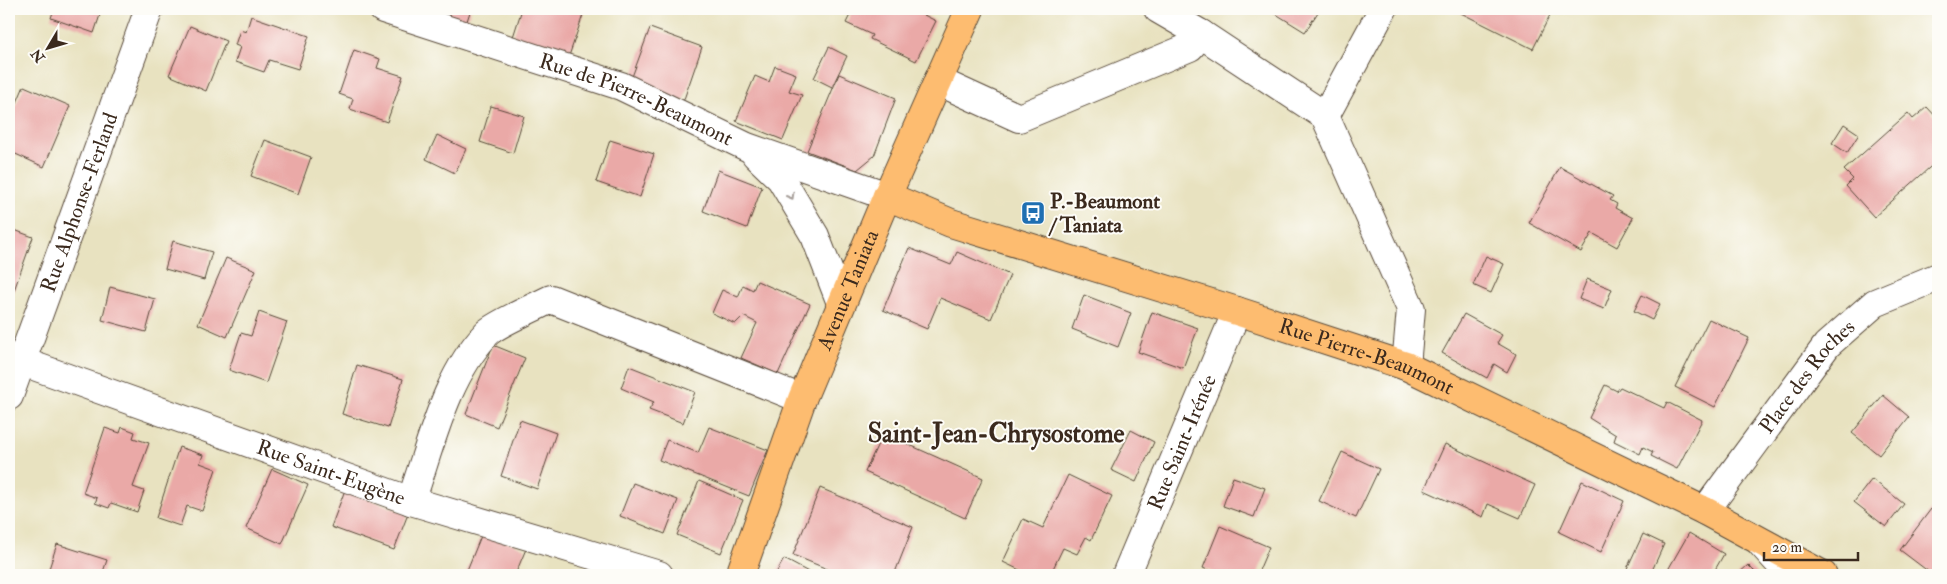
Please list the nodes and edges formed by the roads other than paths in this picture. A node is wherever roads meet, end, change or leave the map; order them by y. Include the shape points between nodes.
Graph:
1 (149, 9) edge
2 (383, 9) edge
3 (970, 9) edge
4 (1158, 9) edge
5 (1383, 9) edge
6 (1201, 34) junction
7 (938, 81) junction
8 (1325, 116) junction
9 (747, 147) junction
10 (886, 196) junction
11 (1938, 277) edge
12 (841, 303) junction
13 (1237, 310) junction
14 (15, 359) edge
15 (1406, 366) junction
16 (9, 396) edge
17 (802, 399) junction
18 (411, 501) junction
19 (1705, 512) junction
20 (1758, 540) junction
21 (659, 575) edge
22 (740, 575) edge
23 (1126, 575) edge
24 (1790, 575) edge
25 (1823, 575) edge

1 - 14 street, Rue Alphonse-Ferland
2 - 9 street, Rue de Pierre-Beaumont via 622,86
3 - 7 main road, Avenue Taniata
4 - 6 street
5 - 8 street
6 - 7 street via 1190,48 1019,118
6 - 8 street
7 - 10 main road, Avenue Taniata
8 - 15 street via 1411,309
9 - 10 street, Rue de Pierre-Beaumont
9 -> 12 street via 781,179 815,236
10 - 12 main road, Avenue Taniata
10 - 13 main road, Rue Pierre-Beaumont via 951,224
11 - 19 street, Place des Roches via 1875,303 1827,345
12 - 17 main road, Avenue Taniata
13 - 15 main road, Rue Pierre-Beaumont
13 - 23 street, Rue Saint-Irénée
14 - 16 street, Rue Alphonse-Ferland
14 - 18 street, Rue Saint-Eugène
15 - 19 main road, Rue Pierre-Beaumont
17 - 18 street via 551,298 488,332 465,364 447,398
17 - 22 main road, Avenue Taniata
18 - 21 street, Rue Saint-Eugène
19 - 20 main road, Rue Pierre-Beaumont
20 - 24 street
20 - 25 main road, Rue Pierre-Beaumont

